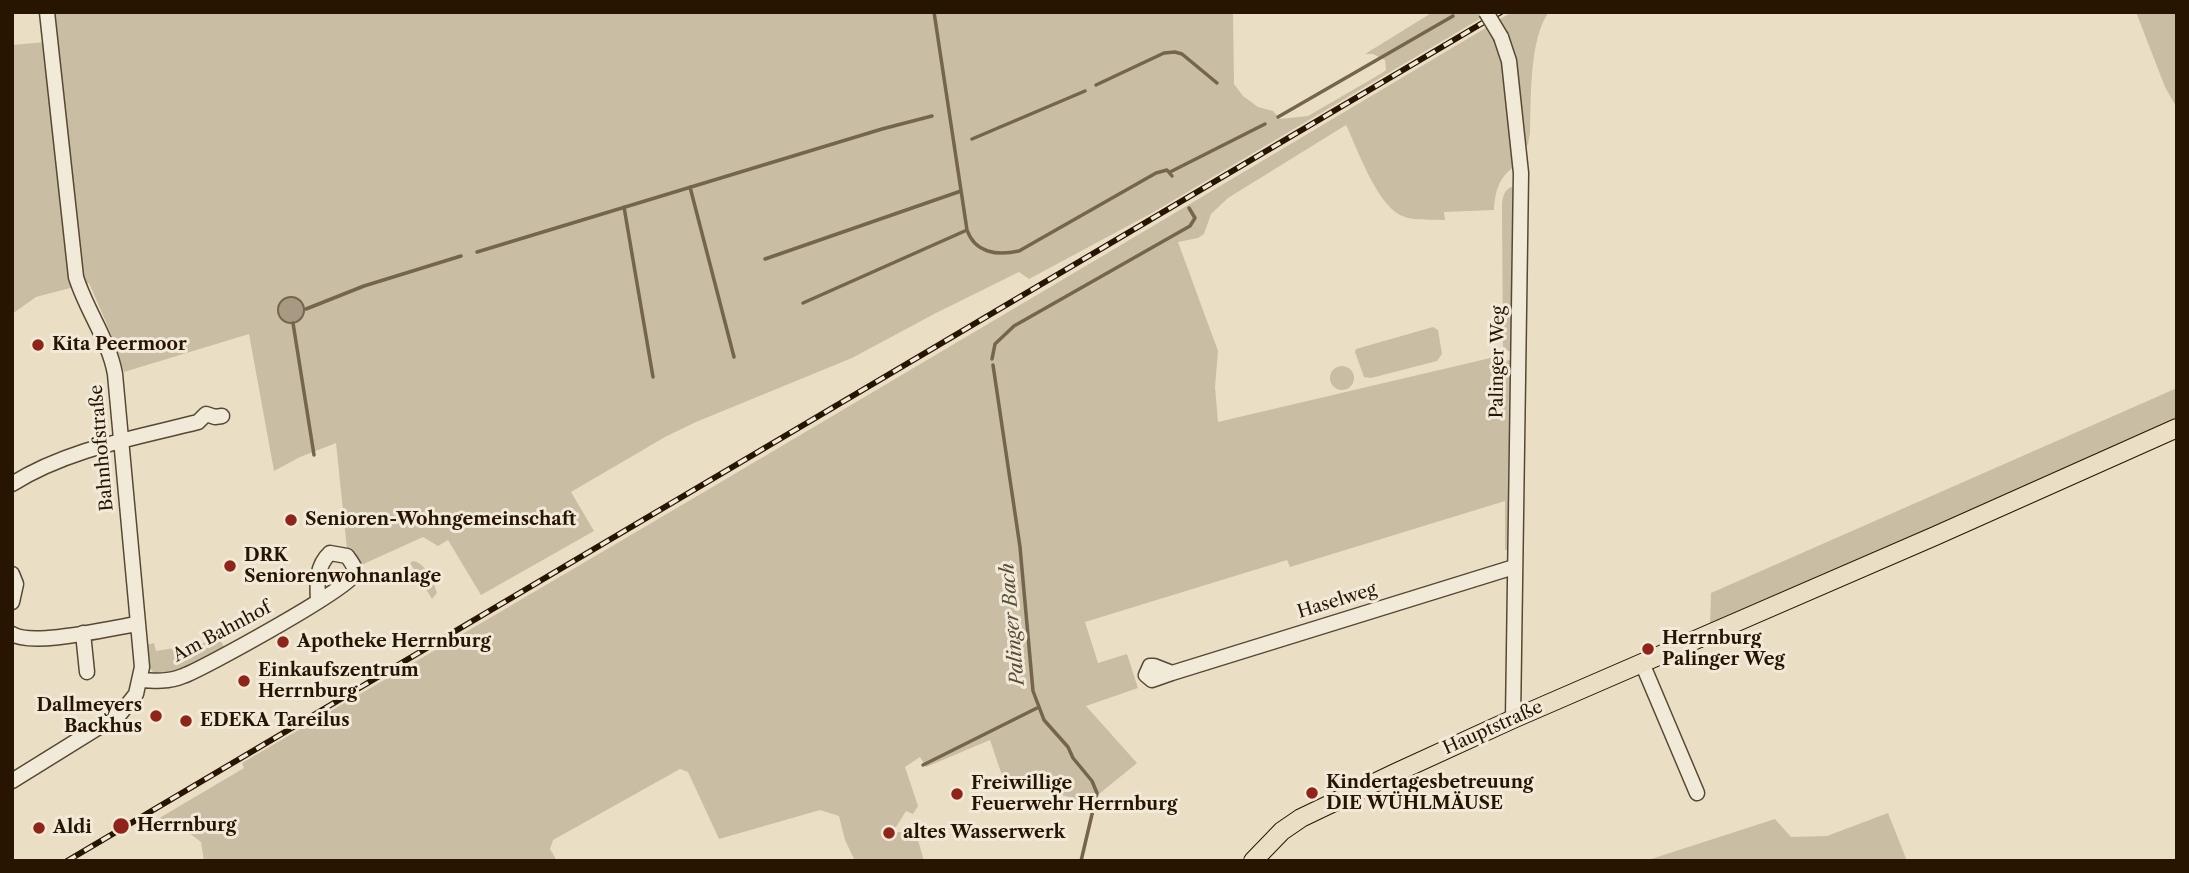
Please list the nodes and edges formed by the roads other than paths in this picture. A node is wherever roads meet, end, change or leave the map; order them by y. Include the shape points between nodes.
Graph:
1 (47, 12) edge
2 (1486, 12) edge
3 (222, 416) dead end
4 (2177, 428) edge
5 (121, 442) junction
6 (12, 484) edge
7 (1514, 567) junction
8 (12, 574) edge
9 (318, 601) junction
10 (12, 602) edge
11 (137, 624) junction
12 (83, 633) junction
13 (12, 634) edge
14 (1642, 663) junction
15 (87, 672) dead end
16 (1172, 673) dead end
17 (140, 680) junction
18 (1513, 719) junction
19 (12, 781) edge
20 (1697, 793) dead end
21 (1252, 861) edge

1 - 5 street, Bahnhofstraße via 76,277 113,366
2 - 7 street, Palinger Weg, bridge via 1509,61 1521,173
3 - 5 street via 205,414 198,422
4 - 14 main road, Hauptstraße
5 - 6 street via 51,462
5 - 11 street, Bahnhofstraße
7 - 16 street, Haselweg
7 - 18 street, Palinger Weg
8 - 10 street via 16,584
9 - 9 street, Am Bahnhof via 317,577 323,559 330,553 347,556 353,564 353,579
9 - 17 street, Am Bahnhof via 185,676
11 - 12 street
11 - 17 street, Bahnhofstraße
12 - 13 street via 35,639
12 - 15 street
14 - 18 main road, Hauptstraße
14 - 20 street
17 - 19 street via 136,694 120,714
18 - 21 main road, Hauptstraße via 1301,818

